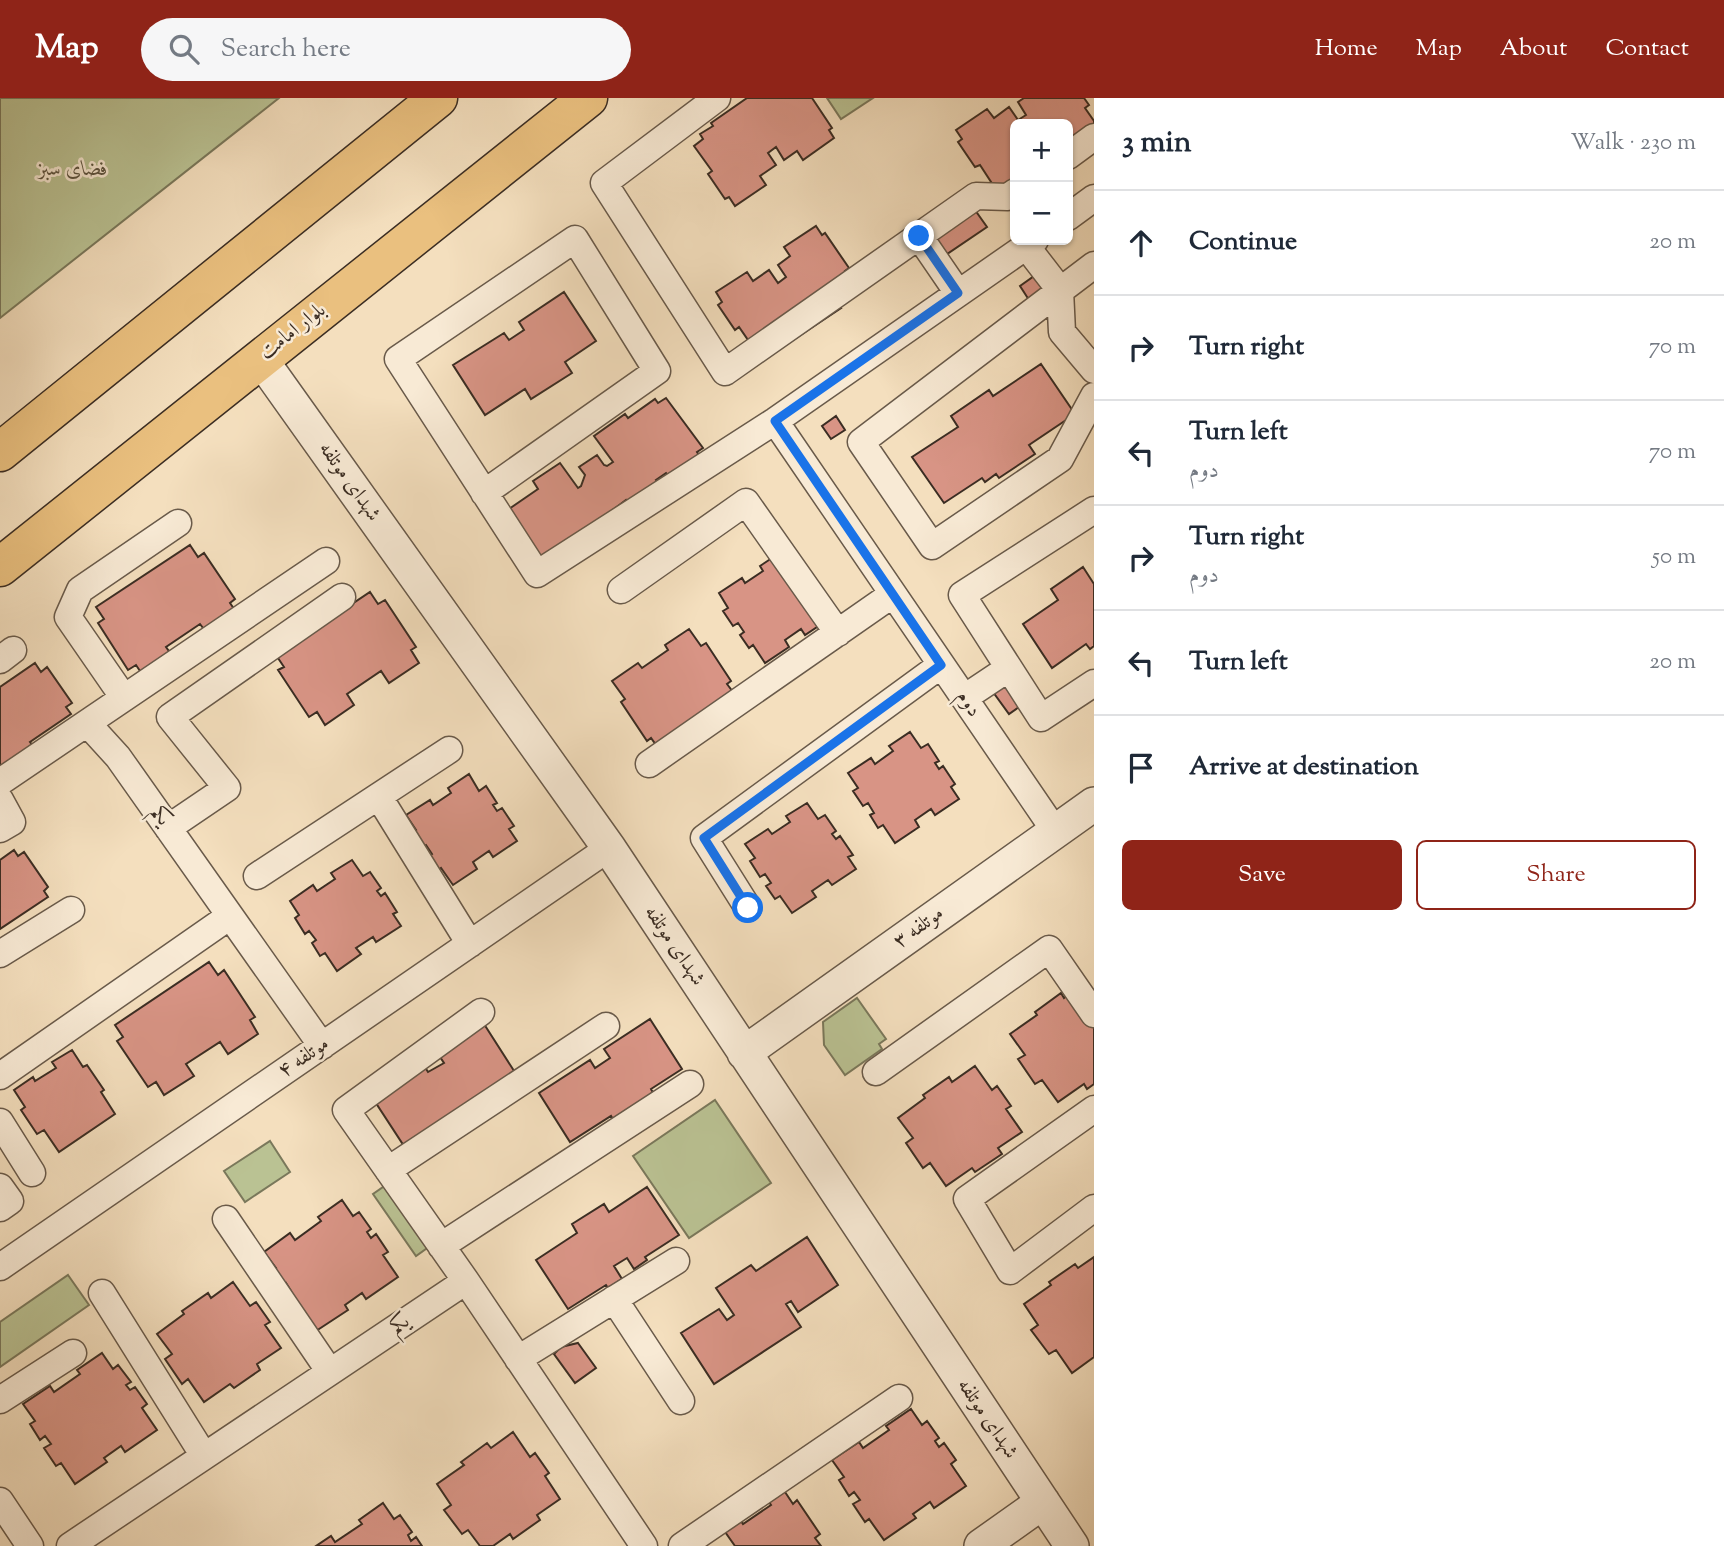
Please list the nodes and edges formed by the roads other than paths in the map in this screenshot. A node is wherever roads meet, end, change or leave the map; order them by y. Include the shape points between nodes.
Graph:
1 (438, 98) edge
2 (588, 98) edge
3 (717, 98) edge
4 (1094, 137) edge
5 (1073, 152) edge
6 (1010, 196) edge
7 (1094, 198) edge
8 (1073, 213) edge
9 (919, 236) junction
10 (1027, 245) edge
11 (1031, 245) edge
12 (1094, 265) edge
13 (1060, 290) junction
14 (958, 293) junction
15 (260, 358) junction
16 (1093, 367) edge
17 (1094, 397) edge
18 (775, 421) junction
19 (0, 452) edge
20 (484, 493) junction
21 (1094, 510) edge
22 (178, 523) dead end
23 (326, 561) dead end
24 (0, 567) edge
25 (621, 590) dead end
26 (893, 594) junction
27 (342, 597) dead end
28 (838, 633) junction
29 (941, 665) junction
30 (1009, 668) junction
31 (1094, 683) edge
32 (124, 698) junction
33 (964, 698) junction
34 (87, 723) junction
35 (449, 750) dead end
36 (649, 764) dead end
37 (0, 782) edge
38 (379, 797) junction
39 (0, 800) edge
40 (1094, 804) edge
41 (168, 828) junction
42 (0, 829) edge
43 (1055, 831) junction
44 (609, 848) junction
45 (257, 876) dead end
46 (748, 908) dead end
47 (71, 910) dead end
48 (230, 916) junction
49 (470, 944) junction
50 (0, 954) edge
51 (481, 1012) dead end
52 (1094, 1014) edge
53 (607, 1026) dead end
54 (322, 1046) junction
55 (744, 1053) junction
56 (876, 1072) dead end
57 (0, 1076) edge
58 (690, 1084) dead end
59 (1094, 1109) edge
60 (0, 1122) edge
61 (388, 1170) junction
62 (32, 1173) dead end
63 (0, 1187) edge
64 (0, 1208) edge
65 (1094, 1208) edge
66 (226, 1219) dead end
67 (441, 1246) junction
68 (676, 1261) dead end
69 (0, 1267) edge
70 (466, 1281) junction
71 (102, 1293) dead end
72 (614, 1299) junction
73 (73, 1353) dead end
74 (518, 1359) junction
75 (330, 1372) junction
76 (899, 1398) dead end
77 (0, 1400) edge
78 (681, 1401) dead end
79 (204, 1457) junction
80 (0, 1501) edge
81 (1043, 1502) junction
82 (16, 1540) edge
83 (70, 1546) edge
84 (644, 1546) edge
85 (682, 1546) edge
86 (981, 1546) edge
87 (1072, 1546) edge

1 - 19 main road
2 - 15 main road, بلوار امامت
3 - 9 street via 604,183 725,372
4 - 5 street
6 - 9 street via 976,196
7 - 8 street
9 - 14 street
10 - 14 street
11 - 13 street
12 - 13 street
13 - 16 street via 1062,332
13 - 17 street via 861,442 932,546 1060,459
14 - 18 street
15 - 24 main road, بلوار امامت
15 - 44 street, شهدای موتلفه
18 - 20 street via 537,575
18 - 26 street, دوم
20 - 20 street via 657,371 575,239 398,359
21 - 30 street via 962,595
22 - 32 street via 80,590 68,617
23 - 32 street
25 - 28 street via 746,502
26 - 28 street
26 - 29 street, دوم
27 - 41 street via 170,717 227,788
28 - 36 street
29 - 33 street, دوم
29 - 46 street via 704,838
30 - 31 street via 1041,718
30 - 33 street
32 - 34 street
33 - 43 street, دوم
34 - 37 street
34 - 41 street, یکم via 118,757
35 - 38 street
38 - 45 street
38 - 49 street
39 - 42 street via 12,822
40 - 43 street, موتلفه ۳
41 - 48 street, یکم
43 - 55 street, موتلفه ۳
44 - 49 street, موتلفه ۴
44 - 55 street, شهدای موتلفه
47 - 50 street
48 - 54 street, یکم
48 - 57 street
49 - 54 street, موتلفه ۴
51 - 61 street via 346,1110
52 - 56 street via 1049,949
53 - 61 street
54 - 69 street, موتلفه ۴
55 - 81 street, شهدای موتلفه
58 - 67 street
59 - 65 street via 967,1199 1010,1271
60 - 62 street
61 - 67 street
63 - 64 street via 10,1201
66 - 75 street
67 - 70 street
68 - 72 street
70 - 74 street
70 - 75 street, یکم
71 - 79 street
72 - 74 street
72 - 78 street
73 - 77 street
74 - 84 street
75 - 79 street, یکم
76 - 85 street
79 - 83 street, یکم
80 - 82 street
81 - 86 street
81 - 87 street, شهدای موتلفه

